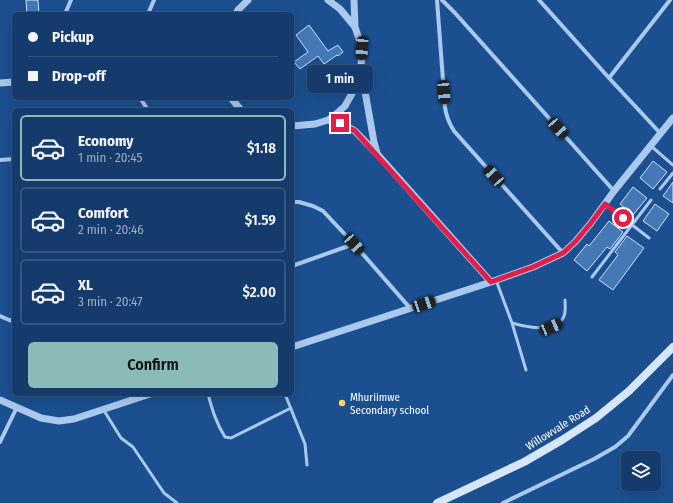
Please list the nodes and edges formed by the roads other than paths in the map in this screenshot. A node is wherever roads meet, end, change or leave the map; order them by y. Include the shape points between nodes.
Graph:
1 (71, 0) edge
2 (154, 0) edge
3 (248, 0) edge
4 (328, 0) edge
5 (354, 0) edge
6 (437, 0) edge
7 (442, 0) edge
8 (538, 0) edge
9 (670, 0) edge
10 (66, 12) edge
11 (149, 12) edge
12 (237, 12) edge
13 (355, 27) junction
14 (361, 67) junction
15 (608, 78) junction
16 (12, 82) edge
17 (0, 83) edge
18 (233, 100) edge
19 (239, 108) edge
20 (673, 118) edge
21 (328, 120) junction
22 (294, 126) edge
23 (661, 134) junction
24 (651, 146) junction
25 (379, 156) junction
26 (12, 159) edge
27 (0, 160) edge
28 (673, 165) edge
29 (673, 173) edge
30 (660, 189) dead end
31 (614, 192) junction
32 (651, 200) dead end
33 (294, 202) edge
34 (605, 204) junction
35 (632, 225) junction
36 (649, 238) dead end
37 (354, 244) junction
38 (563, 253) junction
39 (294, 265) edge
40 (592, 277) dead end
41 (493, 281) junction
42 (565, 300) dead end
43 (411, 308) junction
44 (0, 316) edge
45 (12, 321) edge
46 (512, 323) junction
47 (294, 346) edge
48 (673, 347) edge
49 (526, 370) dead end
50 (673, 375) edge
51 (144, 396) edge
52 (209, 396) edge
53 (286, 396) edge
54 (0, 400) edge
55 (17, 407) junction
56 (291, 408) junction
57 (103, 410) junction
58 (0, 442) edge
59 (307, 465) dead end
60 (177, 503) edge
61 (437, 503) edge
62 (503, 503) edge

1 - 10 street
2 - 11 street
3 - 12 street
4 - 13 street via 340,9
5 - 13 street
6 - 38 street via 445,107 450,125
7 - 31 street
8 - 15 street
9 - 15 street
13 - 14 street via 362,48
14 - 21 street via 354,90 345,106
14 - 25 street via 374,142
15 - 23 street
16 - 17 street
18 - 19 street
20 - 23 street
21 - 22 street
21 - 25 street via 355,131
23 - 24 street
24 - 28 lane
24 - 31 street
25 - 41 street
26 - 27 street
29 - 30 lane
31 - 34 street
32 - 35 lane
33 - 37 street via 323,211
34 - 35 lane
34 - 38 street
35 - 36 lane
35 - 40 lane
37 - 39 street
37 - 43 street
38 - 41 street
41 - 43 street
41 - 46 lane
42 - 46 lane via 565,315 560,323 551,327 525,327
43 - 47 street
44 - 45 street
46 - 49 lane
48 - 61 main road, Willowvale Road via 629,391 562,440 524,462
50 - 62 street via 628,436 615,447
51 - 57 street
52 - 56 lane via 219,428 225,437 231,438
53 - 56 lane
54 - 55 street
55 - 57 street via 41,418 59,421
55 - 58 street
56 - 59 lane via 305,444
57 - 60 lane via 121,438 132,447 164,493

